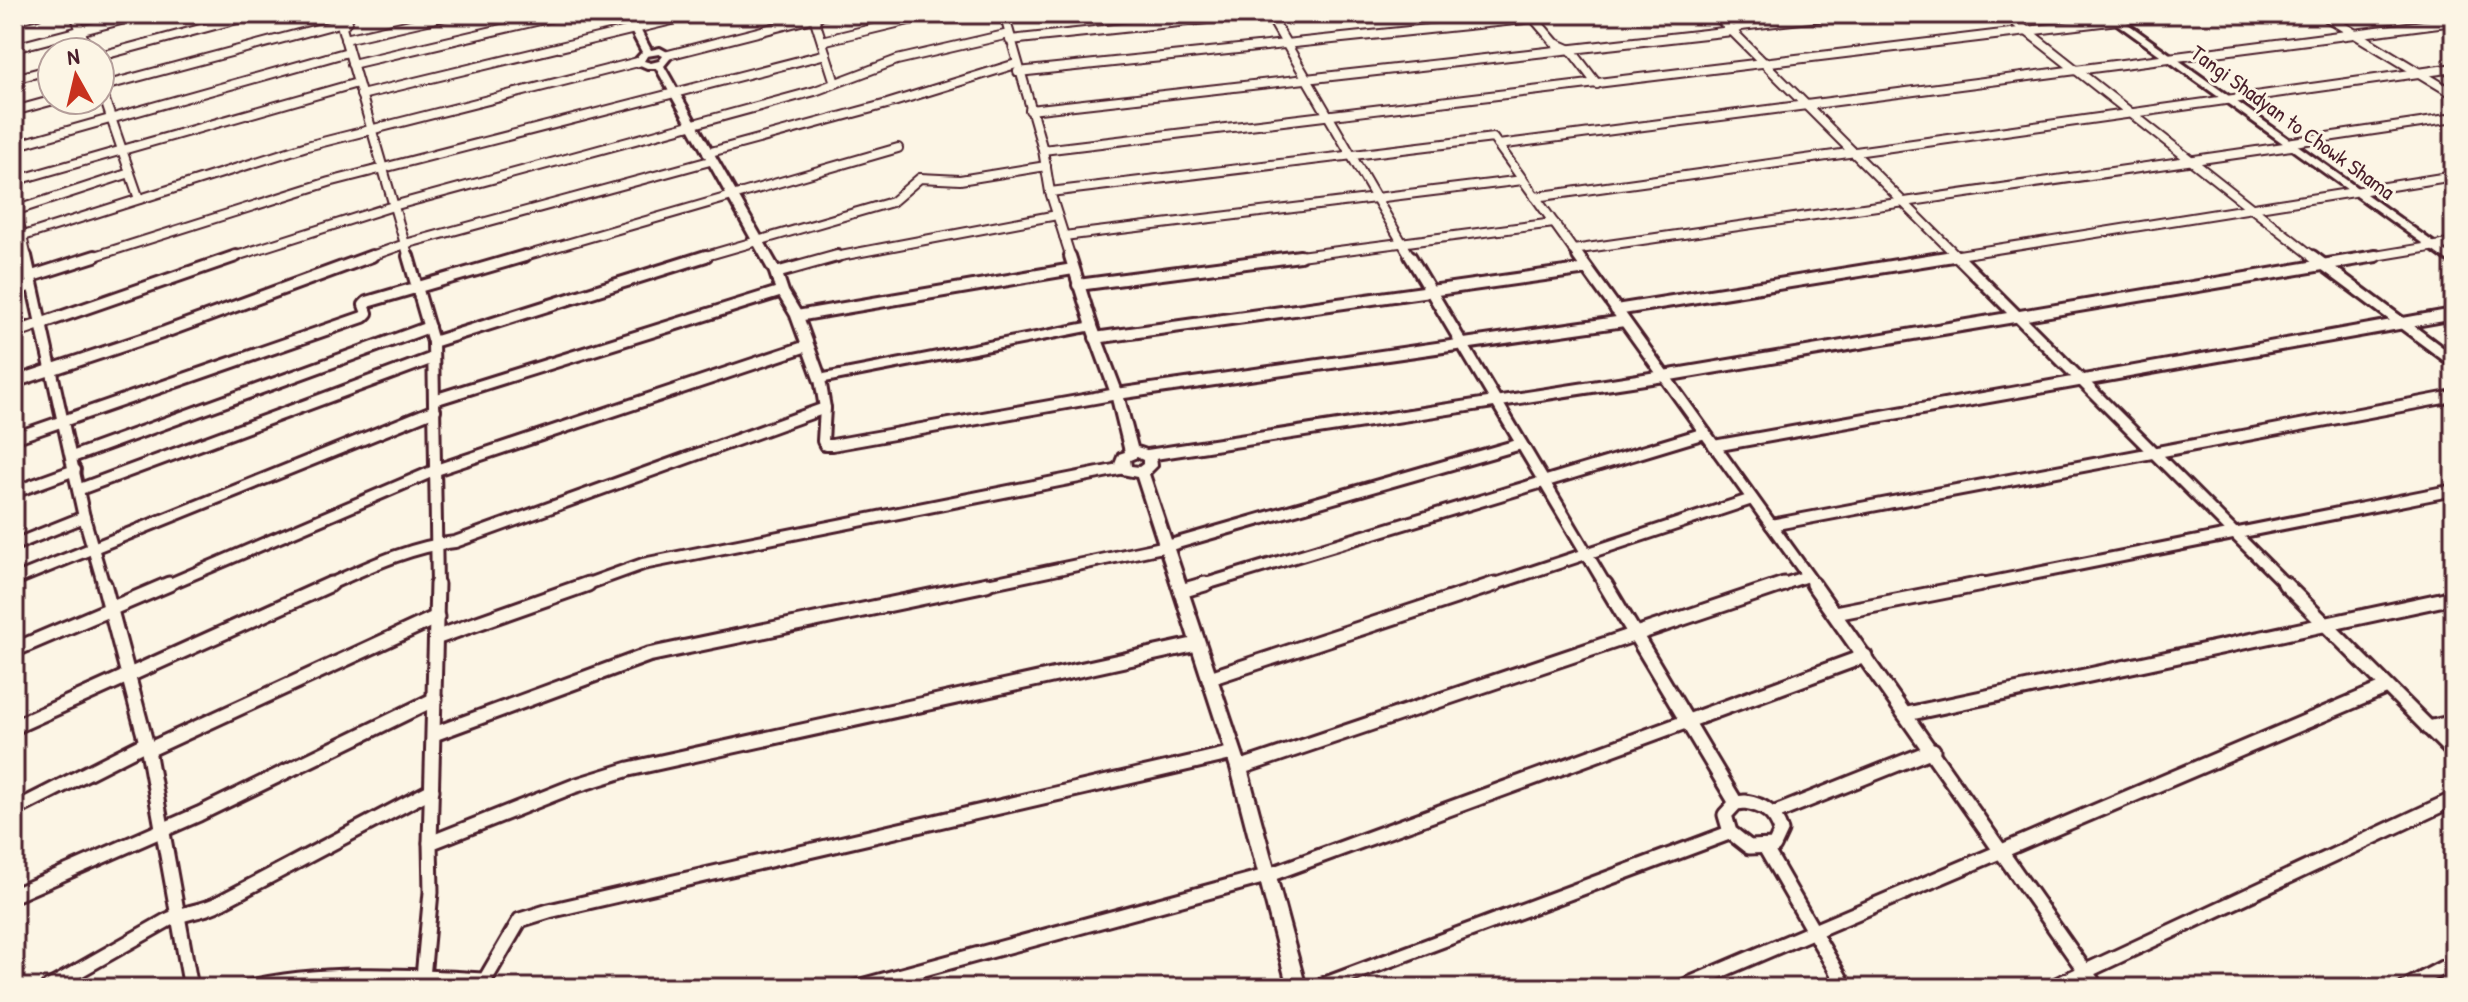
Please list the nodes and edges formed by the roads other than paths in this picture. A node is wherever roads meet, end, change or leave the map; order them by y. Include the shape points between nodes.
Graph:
1 (38, 14) edge
2 (75, 14) edge
3 (144, 14) edge
4 (256, 14) edge
5 (454, 14) edge
6 (566, 14) edge
7 (627, 14) edge
8 (697, 14) edge
9 (828, 14) edge
10 (934, 14) edge
11 (1004, 14) edge
12 (1254, 14) edge
13 (1269, 14) edge
14 (1572, 14) edge
15 (1715, 14) edge
16 (1845, 14) edge
17 (2005, 14) edge
18 (2168, 14) edge
19 (2322, 14) edge
20 (814, 16) edge
21 (1531, 16) edge
22 (349, 17) edge
23 (2113, 17) edge
24 (14, 20) edge
25 (2454, 21) edge
26 (635, 28) junction
27 (81, 30) junction
28 (1732, 31) junction
29 (2029, 32) junction
30 (2356, 34) junction
31 (83, 36) edge
32 (1010, 37) junction
33 (345, 39) junction
34 (822, 41) junction
35 (1286, 44) junction
36 (14, 48) edge
37 (1571, 50) junction
38 (116, 52) edge
39 (348, 52) junction
40 (648, 53) junction
41 (826, 54) junction
42 (668, 55) junction
43 (2172, 60) junction
44 (638, 62) junction
45 (352, 64) junction
46 (1765, 64) junction
47 (659, 65) junction
48 (1017, 68) junction
49 (2454, 68) edge
50 (2080, 70) junction
51 (36, 73) edge
52 (2419, 73) junction
53 (14, 79) edge
54 (1307, 79) junction
55 (116, 83) edge
56 (835, 83) junction
57 (1597, 84) junction
58 (359, 89) junction
59 (674, 91) junction
60 (2454, 94) edge
61 (2228, 100) junction
62 (36, 105) edge
63 (1807, 106) junction
64 (1030, 110) junction
65 (14, 111) edge
66 (2131, 113) junction
67 (1328, 115) junction
68 (111, 118) junction
69 (2454, 118) edge
70 (691, 126) junction
71 (371, 130) junction
72 (2289, 144) junction
73 (1498, 145) junction
74 (14, 146) edge
75 (898, 148) dead end
76 (122, 150) junction
77 (1043, 150) junction
78 (1853, 152) junction
79 (1350, 154) junction
80 (708, 157) junction
81 (2195, 161) junction
82 (1046, 166) junction
83 (383, 167) junction
84 (130, 173) junction
85 (2454, 176) edge
86 (1523, 180) junction
87 (14, 181) edge
88 (1050, 192) junction
89 (2356, 192) junction
90 (731, 195) junction
91 (1535, 197) junction
92 (1376, 198) junction
93 (139, 199) junction
94 (1902, 201) junction
95 (393, 206) junction
96 (2254, 209) junction
97 (15, 211) edge
98 (1057, 215) junction
99 (1554, 223) junction
100 (1064, 236) junction
101 (18, 238) edge
102 (757, 240) junction
103 (1402, 243) junction
104 (2454, 243) edge
105 (405, 244) junction
106 (2432, 247) junction
107 (1573, 250) junction
108 (1957, 256) junction
109 (2454, 262) edge
110 (2323, 265) junction
111 (1073, 269) junction
112 (1587, 269) junction
113 (776, 273) junction
114 (31, 281) junction
115 (1078, 285) junction
116 (418, 288) junction
117 (14, 291) edge
118 (782, 291) junction
119 (1430, 291) junction
120 (1616, 310) junction
121 (2016, 314) junction
122 (2454, 314) edge
123 (797, 316) junction
124 (1624, 321) junction
125 (2399, 323) junction
126 (40, 324) junction
127 (429, 327) junction
128 (1094, 332) junction
129 (14, 333) edge
130 (433, 342) junction
131 (1462, 345) junction
132 (807, 346) junction
133 (433, 358) junction
134 (2454, 362) edge
135 (50, 370) junction
136 (1664, 376) junction
137 (820, 379) junction
138 (2082, 380) junction
139 (14, 382) edge
140 (1117, 394) junction
141 (2454, 396) edge
142 (1496, 403) junction
143 (435, 405) junction
144 (825, 408) junction
145 (63, 421) junction
146 (1705, 433) junction
147 (14, 438) edge
148 (1521, 444) junction
149 (1714, 446) junction
150 (2154, 452) junction
151 (1132, 453) junction
152 (1148, 455) junction
153 (74, 464) junction
154 (1124, 468) junction
155 (436, 470) junction
156 (1142, 472) junction
157 (1544, 482) junction
158 (80, 489) junction
159 (2454, 490) edge
160 (14, 492) edge
161 (1752, 499) junction
162 (84, 517) junction
163 (1771, 525) junction
164 (2235, 534) junction
165 (435, 544) junction
166 (14, 545) edge
167 (94, 546) junction
168 (1167, 546) junction
169 (1586, 553) junction
170 (1807, 576) junction
171 (14, 580) edge
172 (1181, 591) junction
173 (2454, 597) edge
174 (110, 608) junction
175 (1835, 613) junction
176 (437, 617) junction
177 (2326, 625) junction
178 (1635, 634) junction
179 (438, 637) junction
180 (1197, 644) junction
181 (14, 650) edge
182 (1865, 656) junction
183 (130, 674) junction
184 (1210, 678) junction
185 (2387, 687) junction
186 (435, 699) junction
187 (1907, 714) junction
188 (1687, 722) junction
189 (2454, 722) edge
190 (14, 727) edge
191 (2428, 728) junction
192 (434, 734) junction
193 (147, 747) junction
194 (1933, 750) junction
195 (2454, 753) edge
196 (1236, 761) junction
197 (432, 790) junction
198 (2454, 799) edge
199 (1736, 803) junction
200 (14, 810) edge
201 (1773, 814) junction
202 (164, 827) junction
203 (1729, 833) junction
204 (430, 843) junction
205 (1766, 849) junction
206 (2002, 851) junction
207 (1266, 876) junction
208 (14, 895) edge
209 (176, 916) junction
210 (1813, 931) junction
211 (2454, 962) edge
212 (2085, 972) junction
213 (424, 982) edge
214 (48, 988) edge
215 (191, 988) edge
216 (247, 988) edge
217 (854, 988) edge
218 (1297, 988) edge
219 (1315, 988) edge
220 (1680, 988) edge
221 (1846, 988) edge
222 (2050, 988) edge
223 (2097, 988) edge
224 (2405, 988) edge

1 - 24 street
2 - 27 street
3 - 27 street
4 - 38 street
5 - 33 street
6 - 45 street
7 - 26 main road
8 - 26 street
9 - 20 street
10 - 34 street
11 - 32 street
12 - 32 street
13 - 35 street
14 - 21 street
15 - 28 street
16 - 28 street
17 - 29 street
18 - 23 street
19 - 30 street
20 - 34 street
20 - 42 street
21 - 35 street
21 - 37 street via 1555,43
22 - 33 street via 342,28
22 - 55 street
23 - 29 street
23 - 43 main road, Tangi Shadyan to Chowk Shama
25 - 30 street
26 - 40 main road
26 - 58 street
27 - 31 street
27 - 36 street
28 - 37 street
28 - 46 street
29 - 46 street
29 - 50 street
30 - 43 street
30 - 52 street
32 - 48 street
32 - 56 street via 897,60
33 - 39 street
34 - 41 street
35 - 48 street
35 - 54 street
37 - 54 street
37 - 57 street
39 - 45 street
39 - 68 street
40 - 42 main road
40 - 44 main road
41 - 56 street
41 - 59 street
42 - 47 main road
43 - 50 street
43 - 61 main road, Tangi Shadyan to Chowk Shama
44 - 47 main road
44 - 71 street
45 - 58 street
46 - 57 street
46 - 63 street
47 - 59 main road
48 - 64 street
48 - 80 street
49 - 52 street
50 - 63 street
50 - 66 street
51 - 53 street
52 - 60 street
52 - 61 street
54 - 64 street
54 - 67 street
56 - 70 street
57 - 67 street
58 - 71 street
58 - 76 street
59 - 70 main road
59 - 83 street
61 - 66 street
61 - 72 main road, Tangi Shadyan to Chowk Shama
62 - 65 street
63 - 73 street
63 - 78 street
64 - 77 street
66 - 78 street
66 - 81 street
67 - 77 street
67 - 79 street
68 - 74 street
68 - 76 street
69 - 72 street
70 - 80 main road
70 - 95 street
71 - 83 street
71 - 93 street
72 - 81 street
72 - 89 main road, Tangi Shadyan to Chowk Shama
73 - 79 street via 1493,138
73 - 86 street
75 - 90 street
76 - 84 street
76 - 87 street
77 - 82 street
78 - 91 street
78 - 94 street
79 - 88 street
79 - 92 street
80 - 90 main road
80 - 105 street
81 - 94 street
81 - 96 street
82 - 88 street
82 - 102 street via 960,180 920,178 892,202
83 - 95 street
83 - 114 street
84 - 93 street
84 - 97 street
85 - 89 street
86 - 91 street
86 - 92 street
88 - 98 street
89 - 96 street
89 - 106 main road, Tangi Shadyan to Chowk Shama
90 - 102 main road
90 - 116 street
91 - 99 street
92 - 100 street
92 - 103 street
93 - 101 street
94 - 107 street
94 - 108 street
95 - 105 street
95 - 126 street
96 - 108 street
96 - 110 street
97 - 101 street
98 - 100 street
98 - 113 street via 856,251
99 - 103 street
99 - 107 street
100 - 111 street
101 - 114 street
102 - 113 main road
102 - 130 street
103 - 115 street
103 - 119 street
104 - 106 street
105 - 116 street
105 - 135 street
106 - 109 main road, Tangi Shadyan to Chowk Shama
106 - 110 street
107 - 112 street
108 - 120 street
108 - 121 street
110 - 121 street
110 - 125 street
111 - 115 street
111 - 123 street
112 - 119 street
112 - 120 street
113 - 118 main road
114 - 117 street
114 - 126 street
115 - 128 street
116 - 127 street
116 - 145 street via 367,302 363,317
118 - 123 main road
118 - 143 street
119 - 128 street
119 - 131 street
120 - 124 street
121 - 136 street
121 - 138 street
122 - 125 street
123 - 132 main road
124 - 131 street
124 - 136 street
125 - 134 street
125 - 138 street
126 - 129 street
126 - 135 street
127 - 130 street
127 - 153 street
128 - 137 main road
128 - 140 main road
130 - 133 street
131 - 140 street
131 - 142 street
132 - 137 main road
132 - 155 street
133 - 143 street
133 - 158 street
135 - 139 street
135 - 145 street
136 - 142 street
136 - 146 street
137 - 144 street
138 - 149 street
138 - 150 street
140 - 144 street via 832,445 823,441
140 - 151 main road
141 - 150 street
142 - 148 street
142 - 152 street
143 - 155 street
143 - 167 street
144 - 165 street via 455,542
145 - 147 street
145 - 153 street
146 - 149 street
146 - 157 street
148 - 157 street
148 - 168 street
149 - 161 street
150 - 163 street
150 - 164 street
151 - 152 main road
151 - 154 main road via 1124,457
152 - 156 main road via 1151,462
153 - 158 street
153 - 160 street
154 - 156 main road
154 - 179 street via 643,564
155 - 165 street
155 - 174 street
156 - 168 main road
157 - 169 street
157 - 172 street
158 - 162 street
159 - 164 street
161 - 163 street
161 - 169 street
162 - 166 street
162 - 167 street
163 - 170 street
164 - 175 street
164 - 177 street
165 - 176 street
165 - 183 street via 361,570
167 - 171 street
167 - 174 street
168 - 172 main road
168 - 192 street via 648,655
169 - 178 street
169 - 184 street
170 - 175 street
170 - 178 street
172 - 180 main road
173 - 177 street
174 - 181 street
174 - 183 street
175 - 182 street
176 - 179 street
176 - 193 street
177 - 185 street
177 - 187 street
178 - 188 street
178 - 196 street
179 - 186 street
180 - 184 main road
180 - 204 street via 629,769
182 - 187 street
182 - 188 street
183 - 190 street
183 - 193 street
184 - 196 main road
185 - 191 street
185 - 206 street
186 - 192 street
186 - 202 street
187 - 194 street
188 - 199 street
188 - 207 street
189 - 191 street
191 - 195 street
192 - 197 street
193 - 200 street
193 - 202 street
194 - 201 street
194 - 206 street
196 - 207 main road
196 - 213 street via 549,911 520,920 485,980
197 - 204 street
197 - 209 street via 215,905
198 - 212 street
199 - 201 street via 1755,803
199 - 203 street via 1725,815
201 - 205 street via 1781,831 1774,846
202 - 208 street
202 - 209 street
203 - 205 street via 1746,847
203 - 219 street
204 - 213 street
205 - 210 street
206 - 210 street
206 - 212 street
207 - 217 street
207 - 218 main road
209 - 214 street
209 - 215 street
210 - 220 street
210 - 221 street
211 - 224 street
212 - 222 street
212 - 223 street
213 - 216 street via 282,980

